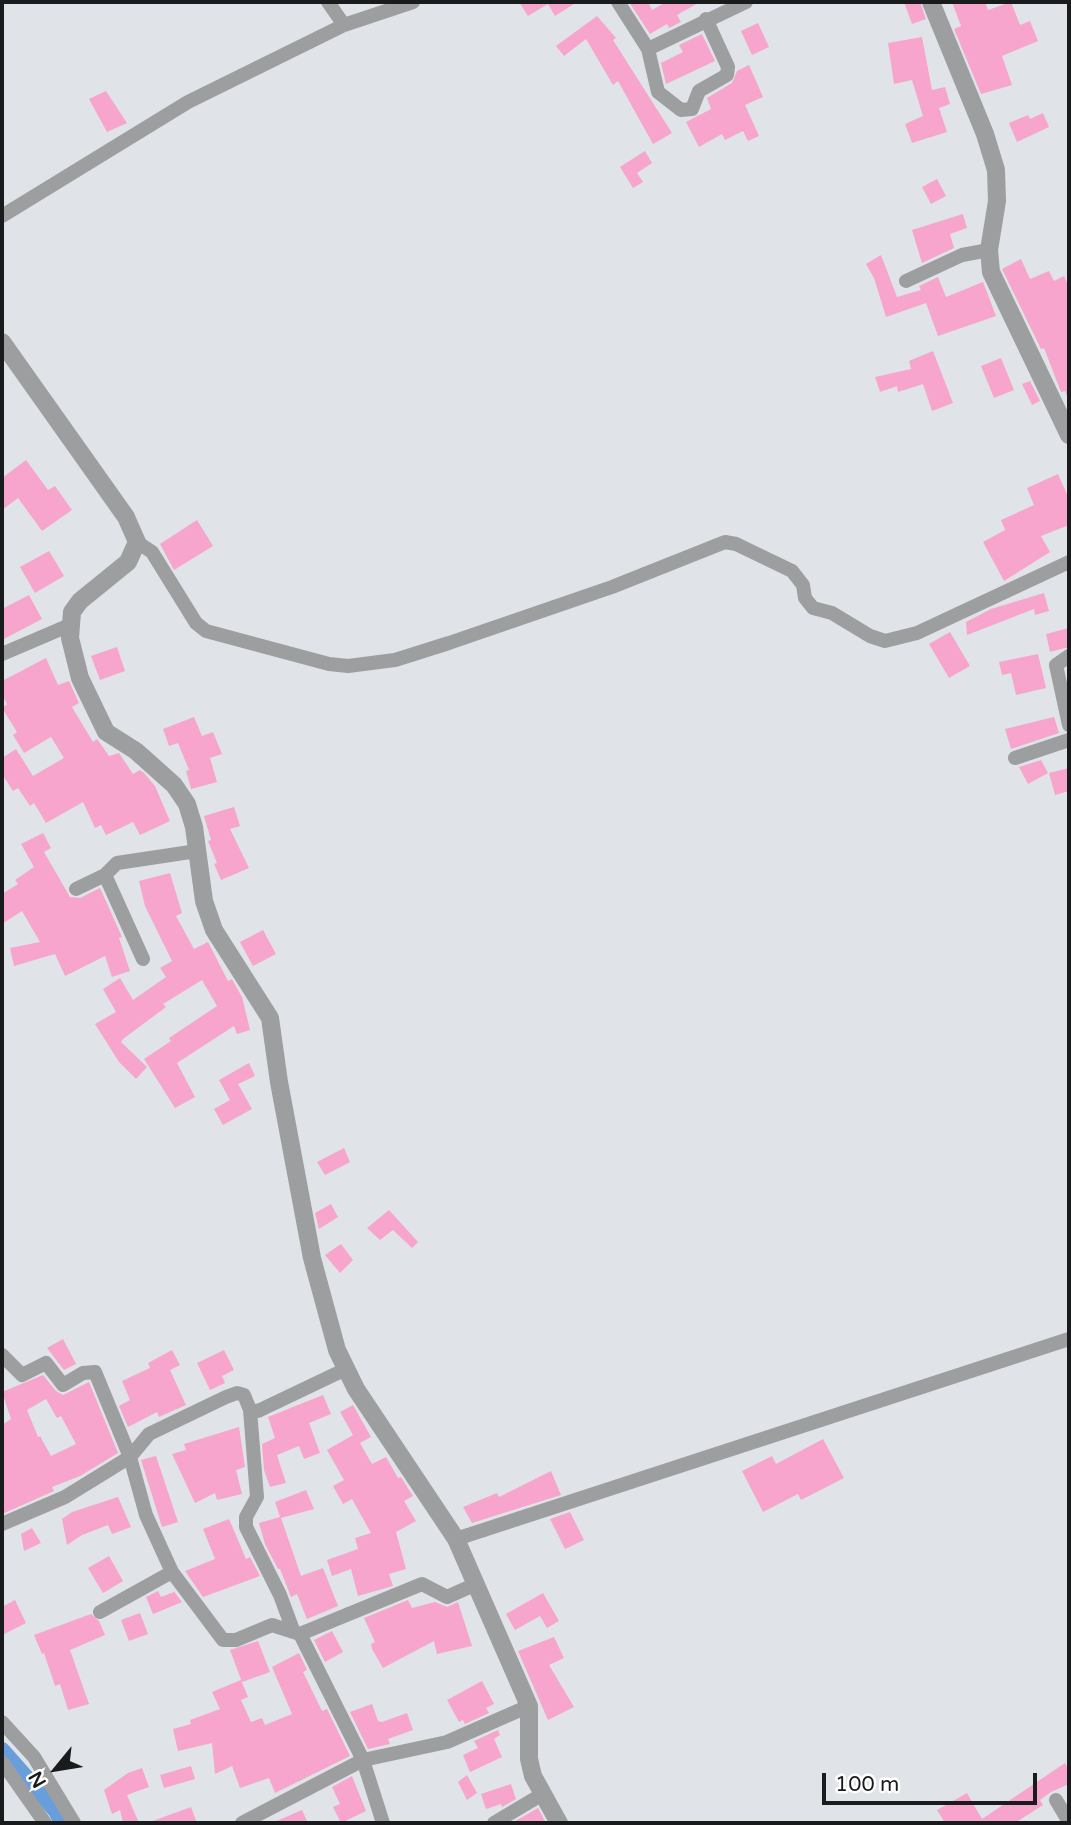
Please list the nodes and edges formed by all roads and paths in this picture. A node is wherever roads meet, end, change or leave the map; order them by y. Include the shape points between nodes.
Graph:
1 (328, 2) edge
2 (413, 2) edge
3 (618, 2) edge
4 (746, 2) edge
5 (931, 2) edge
6 (706, 19) junction
7 (344, 25) junction
8 (649, 49) junction
9 (2, 216) edge
10 (989, 250) junction
11 (906, 281) dead end
12 (4, 350) edge
13 (1069, 435) edge
14 (136, 542) junction
15 (1069, 562) edge
16 (70, 625) junction
17 (2, 654) edge
18 (1069, 656) edge
19 (1069, 726) edge
20 (1069, 740) edge
21 (1015, 758) dead end
22 (197, 851) junction
23 (105, 875) junction
24 (76, 889) dead end
25 (143, 958) dead end
26 (1069, 1339) edge
27 (2, 1355) edge
28 (346, 1369) junction
29 (250, 1410) junction
30 (130, 1457) junction
31 (2, 1524) edge
32 (456, 1539) junction
33 (172, 1573) junction
34 (477, 1584) junction
35 (100, 1612) dead end
36 (297, 1632) junction
37 (529, 1706) junction
38 (2, 1722) edge
39 (363, 1760) junction
40 (2, 1762) edge
41 (541, 1795) junction
42 (1056, 1800) dead end
43 (1067, 1818) edge
44 (45, 1823) edge
45 (74, 1823) edge
46 (242, 1823) edge
47 (383, 1823) edge
48 (494, 1823) edge
49 (559, 1823) edge

1 - 7 street
2 - 7 street
3 - 8 street
4 - 6 street
5 - 10 street via 996,170 997,201
6 - 8 street
6 - 8 street via 728,71 699,91 690,110 676,108 658,92
7 - 9 street via 188,102
10 - 11 street via 962,255
10 - 13 street via 998,290
12 - 14 street via 126,517
14 - 15 street via 152,552 205,631 348,666 395,660 449,643 725,542 792,571 813,608 885,641 916,633
14 - 16 street via 128,562 80,601
16 - 17 street
16 - 22 street via 80,678 99,722 174,785 187,804
18 - 19 street via 1058,661 1056,668
20 - 21 street
22 - 23 street via 117,863
22 - 28 street via 204,901 214,930 270,1018 315,1270 326,1318
23 - 24 street
23 - 25 street
26 - 32 street
27 - 30 street via 22,1375 46,1363 63,1385 94,1372
28 - 29 street via 258,1411
28 - 32 street
29 - 30 street via 244,1395 226,1397 149,1434
29 - 36 street via 257,1497 246,1527
30 - 31 street via 65,1497
30 - 33 street via 146,1515
32 - 34 street
33 - 35 street
33 - 36 street via 223,1640 236,1640 272,1625
34 - 36 street via 447,1597 422,1584
34 - 37 street
36 - 39 street
37 - 39 street via 447,1742
37 - 41 street via 529,1759
38 - 45 street via 34,1757
39 - 46 street
39 - 47 street
40 - 44 street
41 - 48 street
41 - 49 street
42 - 43 street

